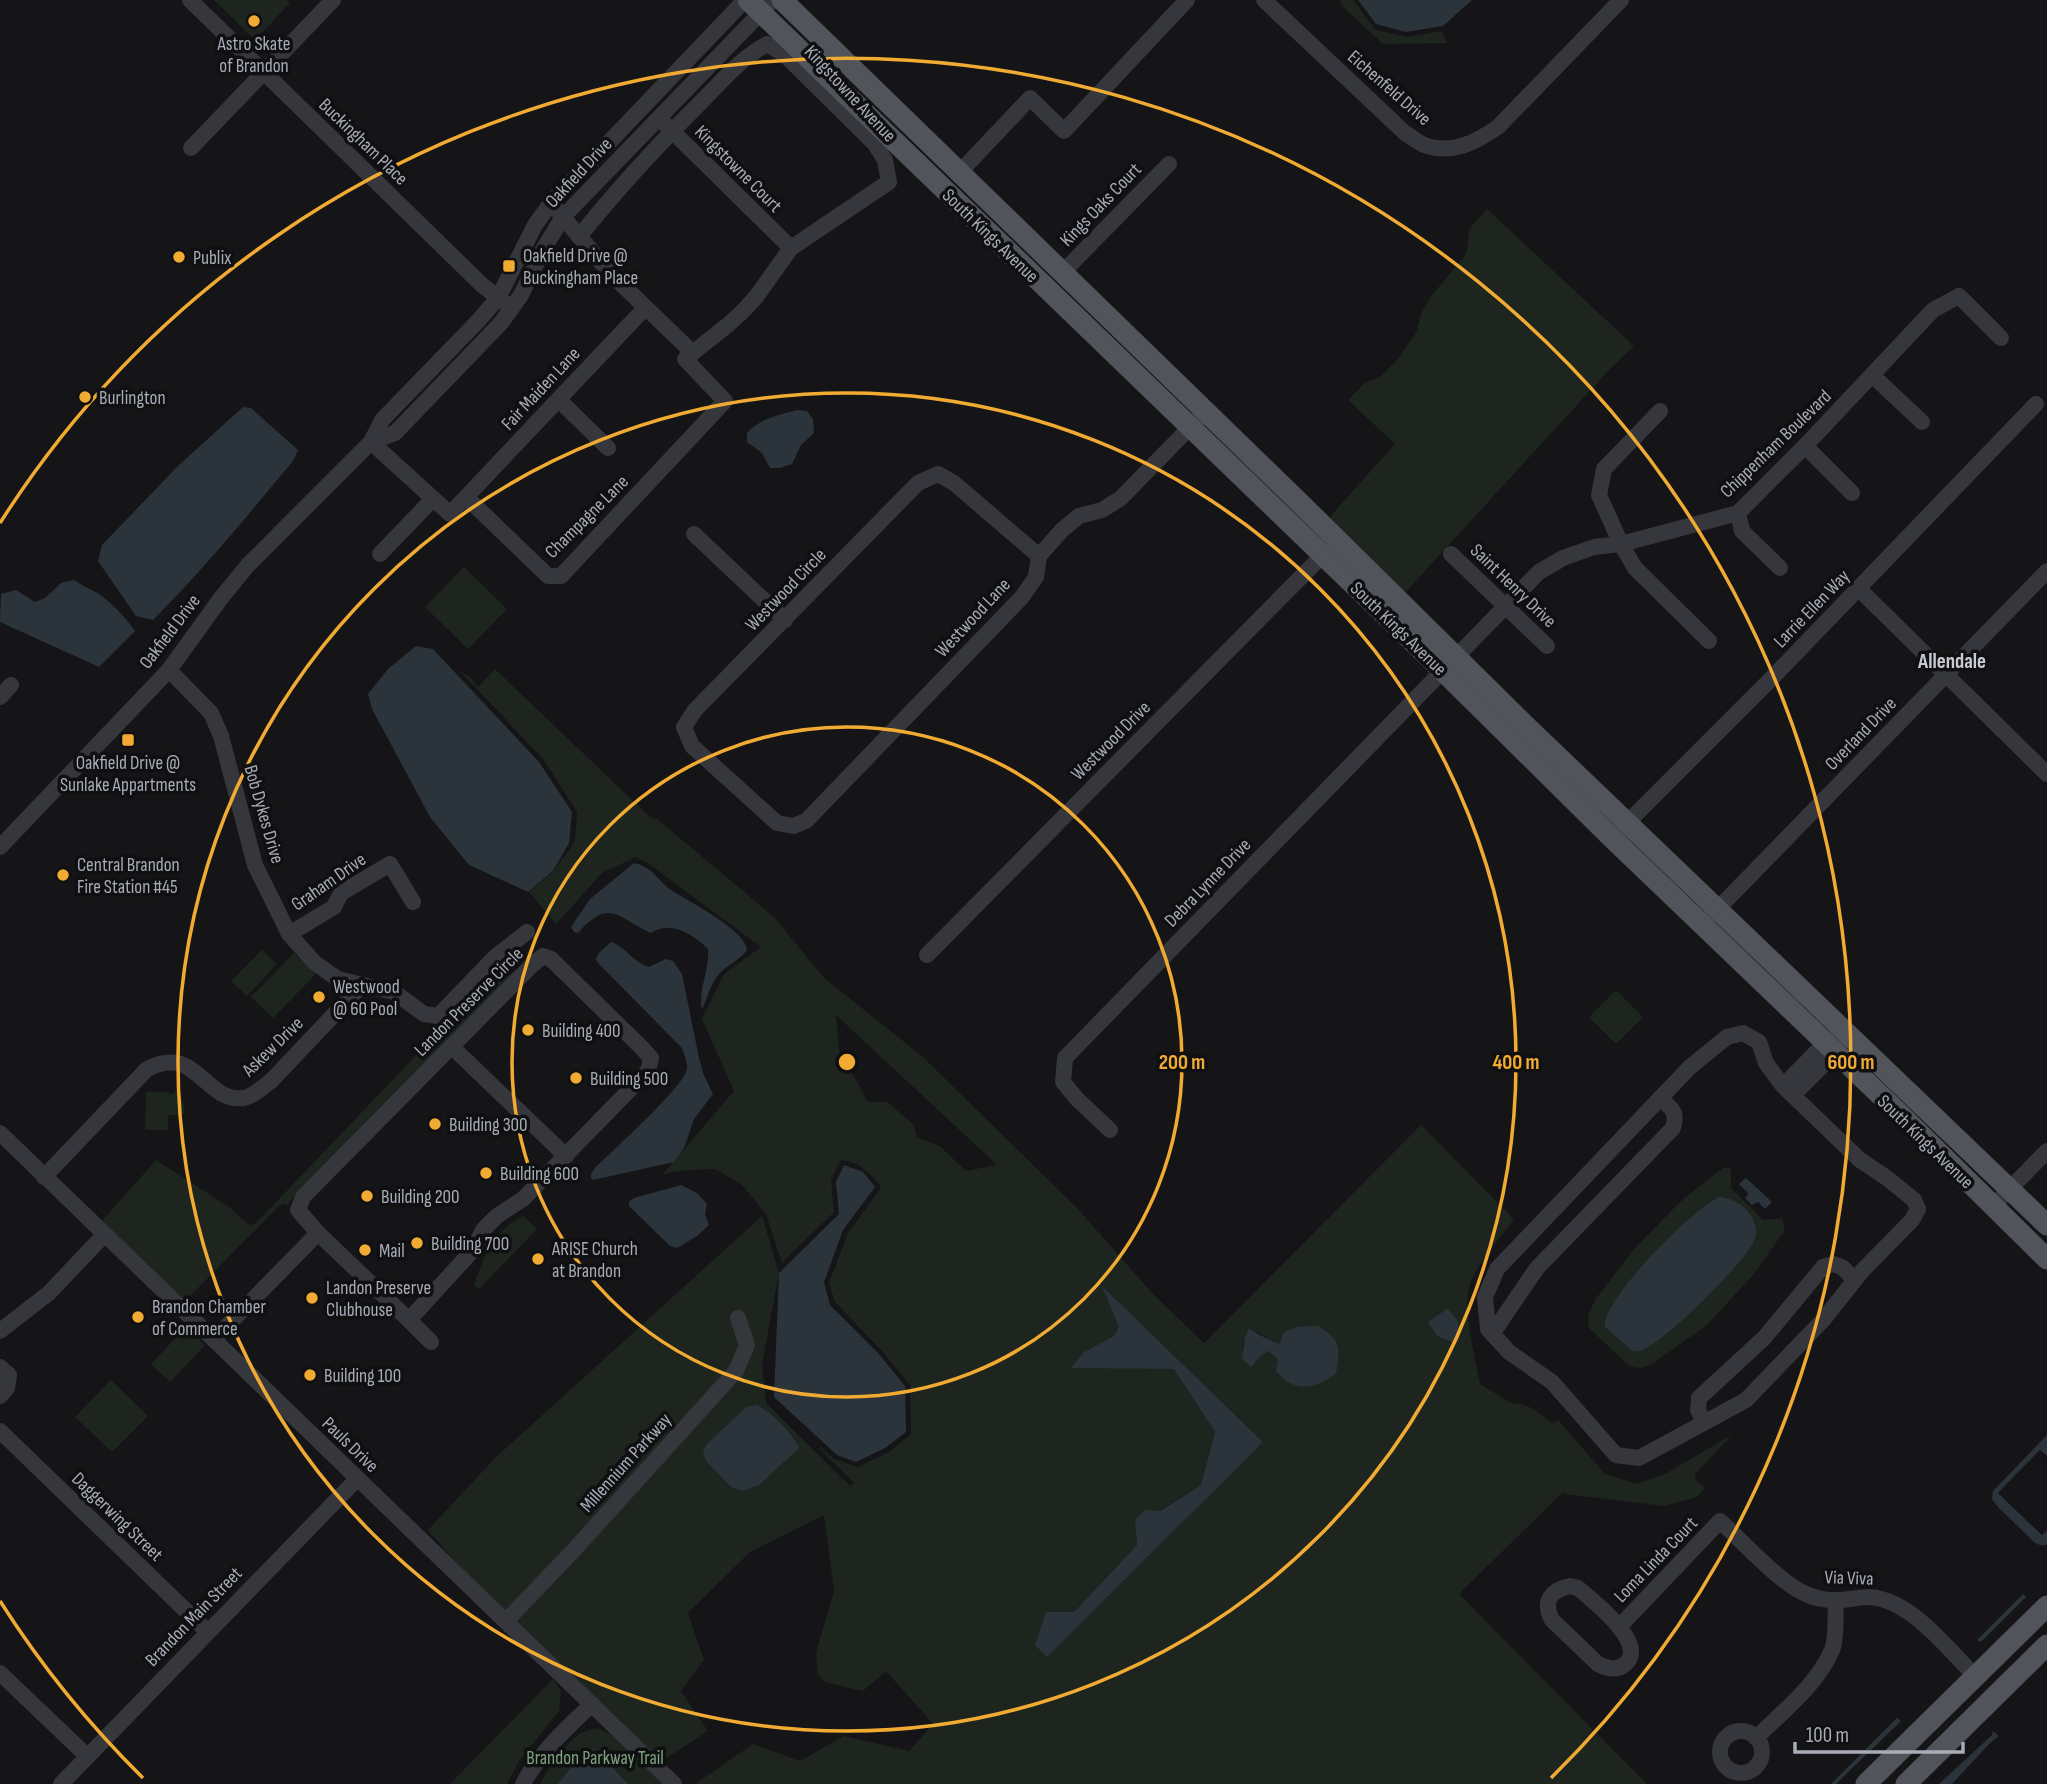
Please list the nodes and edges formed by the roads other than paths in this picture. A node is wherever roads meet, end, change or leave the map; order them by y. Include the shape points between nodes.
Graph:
1 (190, 0) edge
2 (333, 0) edge
3 (782, 0) edge
4 (1187, 0) edge
5 (1264, 0) edge
6 (1621, 0) edge
7 (757, 3) edge
8 (818, 68) junction
9 (264, 72) junction
10 (658, 118) junction
11 (672, 131) junction
12 (191, 148) dead end
13 (937, 153) junction
14 (1168, 164) dead end
15 (959, 173) junction
16 (551, 203) junction
17 (563, 217) junction
18 (579, 237) junction
19 (790, 247) junction
20 (1062, 273) junction
21 (498, 298) junction
22 (645, 307) junction
23 (512, 308) junction
24 (2001, 338) dead end
25 (693, 353) junction
26 (1872, 375) junction
27 (559, 400) junction
28 (2036, 404) dead end
29 (1660, 411) dead end
30 (1198, 419) junction
31 (1922, 422) dead end
32 (371, 442) junction
33 (1805, 446) junction
34 (608, 448) dead end
35 (1852, 493) dead end
36 (466, 497) junction
37 (433, 499) junction
38 (1738, 513) junction
39 (694, 534) dead end
40 (1621, 544) junction
41 (1332, 550) junction
42 (380, 554) dead end
43 (1451, 554) dead end
44 (1039, 556) junction
45 (1780, 568) dead end
46 (2047, 571) edge
47 (1859, 589) junction
48 (1507, 606) junction
49 (785, 620) junction
50 (1709, 641) dead end
51 (1547, 646) dead end
52 (1450, 664) junction
53 (169, 670) junction
54 (1946, 675) junction
55 (2047, 774) edge
56 (793, 826) joint
57 (1620, 831) junction
58 (0, 847) edge
59 (413, 902) dead end
60 (1710, 918) junction
61 (527, 932) dead end
62 (289, 934) junction
63 (927, 954) dead end
64 (362, 985) junction
65 (1844, 1031) junction
66 (452, 1047) junction
67 (1830, 1048) junction
68 (1788, 1091) junction
69 (1660, 1098) junction
70 (1110, 1130) dead end
71 (0, 1133) edge
72 (2047, 1151) edge
73 (566, 1156) junction
74 (44, 1177) junction
75 (2010, 1189) junction
76 (1993, 1206) junction
77 (2047, 1225) edge
78 (318, 1233) junction
79 (104, 1235) junction
80 (2047, 1259) edge
81 (1854, 1280) junction
82 (738, 1318) dead end
83 (409, 1321) junction
84 (0, 1331) edge
85 (1492, 1334) junction
86 (212, 1339) junction
87 (431, 1342) dead end
88 (0, 1367) edge
89 (0, 1396) edge
90 (1704, 1423) junction
91 (0, 1431) edge
92 (357, 1479) junction
93 (1720, 1521) joint
94 (1836, 1601) junction
95 (2047, 1606) edge
96 (506, 1621) junction
97 (2047, 1622) edge
98 (1619, 1627) junction
99 (208, 1632) junction
100 (2047, 1645) edge
101 (0, 1673) edge
102 (1975, 1676) junction
103 (1994, 1697) junction
104 (592, 1704) junction
105 (1756, 1738) dead end
106 (87, 1756) junction
107 (61, 1784) edge
108 (523, 1784) edge
109 (674, 1784) edge
110 (1866, 1784) edge
111 (1893, 1784) edge
112 (1906, 1784) edge

1 - 9 street, Buckingham Place
2 - 9 street
3 - 13 main road, South Kings Avenue
4 - 15 street via 1063,131 1030,98
5 - 6 street, Eichenfeld Drive via 1405,133 1425,145 1449,149 1475,142 1498,127
7 - 8 main road, South Kings Avenue
7 - 10 street, Oakfield Drive
7 - 16 street, Oakfield Drive
8 - 13 main road via 914,148
8 - 30 main road, South Kings Avenue
9 - 12 street
9 - 21 street, Buckingham Place
10 - 11 street, Kingstowne Court
10 - 17 street, Oakfield Drive
11 - 18 street
11 - 19 street, Kingstowne Court
11 - 19 street, Kingstowne Avenue via 749,54 767,44 785,55 874,143 885,160 889,182
13 - 15 main road, South Kings Avenue
14 - 20 street, Kings Oaks Court
15 - 20 main road, South Kings Avenue
16 - 17 street
16 - 21 street, Oakfield Drive
17 - 18 street
17 - 23 street, Oakfield Drive
18 - 22 street, Champagne Lane
19 - 25 street via 756,297
20 - 30 main road, South Kings Avenue
21 - 23 street, Buckingham Place
21 - 32 street, Oakfield Drive via 382,420
22 - 25 street, Champagne Lane
22 - 27 street, Fair Maiden Lane
23 - 32 street, Oakfield Drive via 395,433
24 - 26 street, Chippenham Boulevard via 1959,296 1933,310
25 - 36 street, Champagne Lane via 685,359 725,401 561,576 548,576
26 - 31 street
26 - 33 street, Chippenham Boulevard
27 - 34 street
27 - 36 street, Fair Maiden Lane
28 - 47 street, Larrie Ellen Way
29 - 40 street via 1604,469 1599,495
30 - 41 main road, South Kings Avenue
30 - 44 street, Westwood Lane via 1121,498 1102,510 1079,516
32 - 37 street
32 - 53 street, Oakfield Drive via 240,573
33 - 35 street
33 - 38 street, Chippenham Boulevard
36 - 37 street via 450,514
37 - 42 street
38 - 40 street, Chippenham Boulevard
38 - 45 street via 1742,531
39 - 49 street
40 - 48 street, Chippenham Boulevard via 1563,558 1539,572
40 - 50 street via 1635,568
41 - 52 main road, South Kings Avenue
41 - 63 street, Westwood Drive
43 - 48 street, Saint Henry Drive
44 - 49 street, Westwood Circle via 939,474 918,483
44 - 56 street, Westwood Lane via 1036,577 1022,597 806,821
46 - 54 street, Overland Drive
47 - 54 street
47 - 57 street, Larrie Ellen Way
48 - 51 street, Saint Henry Drive
48 - 52 street, Chippenham Boulevard
49 - 56 street, Westwood Circle via 695,710 684,727 692,747 777,823
52 - 57 main road, South Kings Avenue
52 - 70 street, Debra Lynne Drive via 1065,1058 1063,1082
53 - 58 street, Oakfield Drive
53 - 62 street, Bob Dykes Drive via 211,713 255,865
54 - 55 street
54 - 60 street, Overland Drive
57 - 60 main road, South Kings Avenue
59 - 62 street, Graham Drive via 390,864 341,893 334,907
60 - 65 main road, South Kings Avenue
60 - 67 main road, South Kings Avenue
61 - 64 street via 495,957 438,1016 424,1014 394,992
62 - 64 street, Bob Dykes Drive via 323,969 338,979
64 - 74 street, Askew Drive via 272,1080 246,1098 218,1092 196,1071 178,1064 160,1063 147,1069
65 - 67 street
65 - 75 main road, South Kings Avenue
66 - 73 street
66 - 73 street, Landon Preserve Circle via 543,956 641,1046 651,1058 648,1071
66 - 78 street, Landon Preserve Circle via 303,1197 298,1210
67 - 68 street
67 - 76 main road, South Kings Avenue
68 - 69 street via 1766,1063 1759,1042 1743,1033 1727,1037
68 - 81 street via 1860,1160 1914,1200 1917,1209 1912,1220
69 - 85 street via 1497,1269 1485,1297
69 - 85 street via 1674,1112 1673,1128 1537,1268
71 - 74 street, Pauls Drive
72 - 75 street
73 - 83 street, Landon Preserve Circle via 523,1199 497,1216
74 - 79 street, Pauls Drive
75 - 76 street
75 - 77 main road, South Kings Avenue
76 - 80 main road, South Kings Avenue
78 - 83 street, Landon Preserve Circle
78 - 86 street
79 - 84 street via 49,1293
79 - 86 street, Pauls Drive
81 - 90 street via 1746,1400
81 - 90 street via 1842,1267 1823,1268 1764,1338 1699,1398
82 - 96 street, Millennium Parkway via 747,1345 736,1371
83 - 87 street, Landon Preserve Circle
85 - 90 street via 1552,1382 1616,1455 1639,1458
86 - 92 street, Pauls Drive
88 - 89 street via 9,1376
91 - 99 street, Daggerwing Street
92 - 96 street, Pauls Drive
92 - 99 street, Brandon Main Street
93 - 94 street, Via Viva via 1783,1579 1805,1594
93 - 98 street, Loma Linda Court
94 - 102 street, Via Viva via 1869,1597 1900,1606
94 - 105 street via 1833,1648 1826,1660 1805,1689
95 - 102 main road
96 - 104 street, Pauls Drive
97 - 103 main road via 1999,1670 1992,1684
98 - 98 street via 1578,1588 1561,1587 1548,1601 1552,1620 1605,1668 1624,1665 1630,1658 1632,1650
99 - 106 street, Brandon Main Street
100 - 103 main road
101 - 106 street
102 - 110 main road
102 - 111 main road via 1979,1686 1972,1700 1906,1765
103 - 112 main road
104 - 108 street via 546,1749
104 - 109 street, Pauls Drive
106 - 107 street, Brandon Main Street

